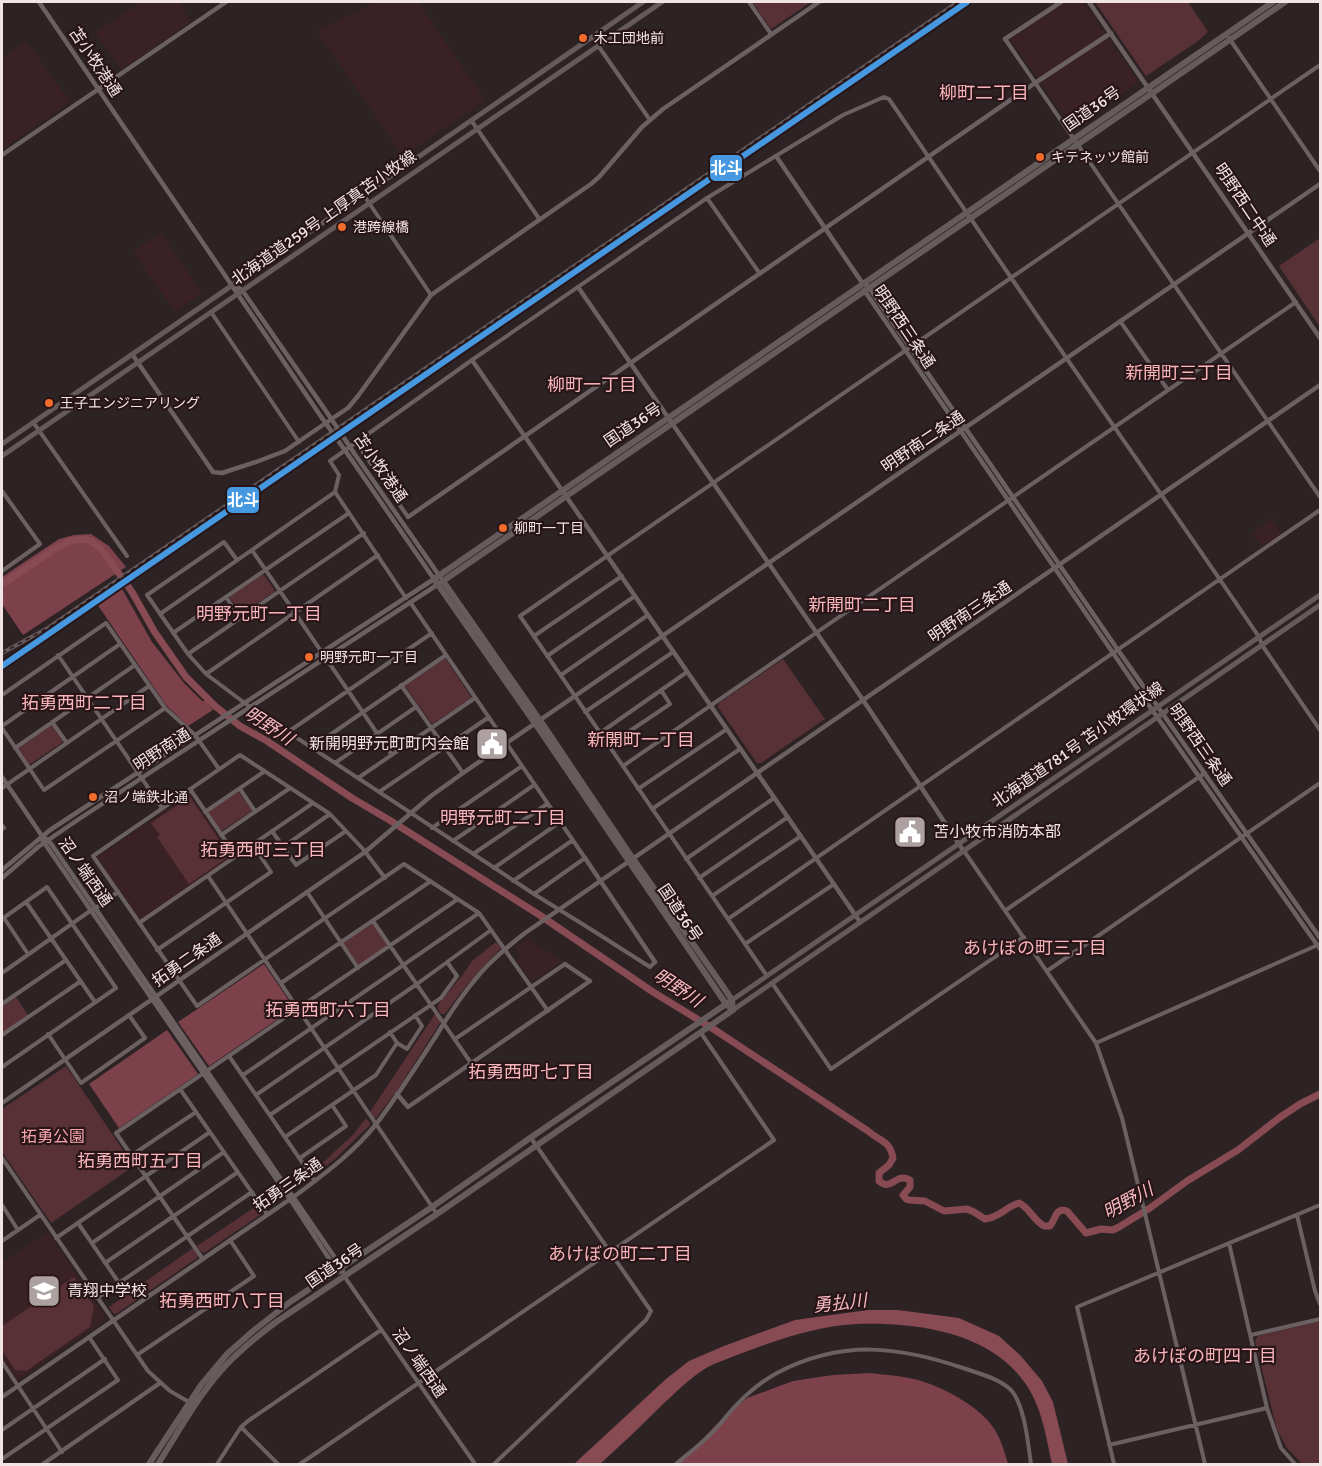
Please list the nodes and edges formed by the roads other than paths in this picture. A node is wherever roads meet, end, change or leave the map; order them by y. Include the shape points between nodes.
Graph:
1 (39, 2) edge
2 (226, 2) edge
3 (643, 2) edge
4 (662, 2) edge
5 (749, 2) edge
6 (819, 2) edge
7 (1061, 2) edge
8 (1089, 2) edge
9 (1273, 2) edge
10 (1286, 2) edge
11 (1111, 33) junction
12 (771, 34) junction
13 (592, 36) junction
14 (1228, 37) junction
15 (1005, 39) joint
16 (598, 45) junction
17 (1320, 65) edge
18 (1035, 83) junction
19 (98, 89) junction
20 (1150, 90) junction
21 (1271, 99) junction
22 (471, 120) junction
23 (650, 120) junction
24 (477, 128) junction
25 (1076, 141) junction
26 (1194, 152) junction
27 (2, 155) edge
28 (776, 156) junction
29 (929, 157) junction
30 (1320, 171) edge
31 (1320, 184) edge
32 (363, 194) junction
33 (706, 198) junction
34 (368, 203) junction
35 (1119, 204) junction
36 (969, 215) junction
37 (540, 220) junction
38 (825, 228) junction
39 (1249, 233) junction
40 (759, 274) junction
41 (1011, 278) junction
42 (232, 284) junction
43 (1174, 284) junction
44 (578, 287) junction
45 (865, 288) junction
46 (240, 292) junction
47 (431, 295) junction
48 (1296, 302) junction
49 (210, 312) junction
50 (1120, 321) junction
51 (1320, 338) edge
52 (908, 349) junction
53 (132, 354) junction
54 (1222, 354) junction
55 (1067, 358) junction
56 (472, 360) junction
57 (138, 362) junction
58 (630, 363) junction
59 (1320, 385) edge
60 (1168, 390) junction
61 (670, 421) junction
62 (1269, 421) junction
63 (33, 422) junction
64 (1114, 427) junction
65 (39, 430) junction
66 (963, 430) junction
67 (525, 435) junction
68 (299, 442) junction
69 (356, 442) junction
70 (2, 444) edge
71 (2, 456) edge
72 (713, 483) junction
73 (2, 491) edge
74 (335, 492) junction
75 (565, 493) junction
76 (1161, 495) junction
77 (1320, 497) edge
78 (1011, 498) junction
79 (1320, 510) edge
80 (349, 513) junction
81 (408, 517) joint
82 (363, 533) junction
83 (252, 550) junction
84 (378, 555) junction
85 (608, 555) junction
86 (127, 556) dead end
87 (237, 560) junction
88 (768, 564) junction
89 (1057, 566) junction
90 (265, 570) junction
91 (2, 571) edge
92 (622, 576) junction
93 (438, 580) junction
94 (1220, 580) junction
95 (280, 591) junction
96 (1320, 595) edge
97 (636, 596) junction
98 (226, 597) junction
99 (406, 598) junction
100 (410, 603) junction
101 (1320, 605) edge
102 (295, 613) junction
103 (160, 614) junction
104 (648, 614) junction
105 (376, 617) junction
106 (240, 618) junction
107 (380, 622) junction
108 (173, 633) junction
109 (432, 633) junction
110 (815, 633) junction
111 (534, 636) junction
112 (663, 636) junction
113 (1259, 637) junction
114 (120, 644) junction
115 (1262, 645) junction
116 (1115, 651) junction
117 (674, 652) junction
118 (188, 654) junction
119 (58, 655) junction
120 (323, 655) junction
121 (446, 655) junction
122 (547, 656) junction
123 (135, 665) junction
124 (687, 672) junction
125 (206, 674) junction
126 (561, 675) junction
127 (72, 677) junction
128 (401, 685) junction
129 (149, 686) junction
130 (661, 690) junction
131 (348, 691) junction
132 (2, 694) edge
133 (575, 697) junction
134 (87, 698) junction
135 (475, 698) junction
136 (863, 700) junction
137 (242, 705) junction
138 (710, 705) junction
139 (416, 707) junction
140 (165, 708) junction
141 (1155, 708) junction
142 (248, 709) junction
143 (363, 712) junction
144 (585, 712) junction
145 (1160, 716) junction
146 (489, 717) junction
147 (101, 719) junction
148 (52, 722) junction
149 (537, 722) junction
150 (2, 727) edge
151 (431, 728) junction
152 (727, 729) junction
153 (1320, 730) edge
154 (288, 732) junction
155 (377, 733) junction
156 (600, 733) junction
157 (195, 735) junction
158 (116, 740) junction
159 (198, 740) junction
160 (67, 743) junction
161 (506, 743) junction
162 (609, 746) junction
163 (444, 747) junction
164 (15, 748) junction
165 (311, 748) junction
166 (740, 749) junction
167 (392, 754) junction
168 (334, 763) junction
169 (522, 766) junction
170 (623, 766) junction
171 (29, 768) junction
172 (219, 769) junction
173 (265, 771) junction
174 (138, 772) junction
175 (463, 773) junction
176 (757, 773) junction
177 (1205, 773) junction
178 (1199, 776) junction
179 (2, 777) edge
180 (142, 778) junction
181 (358, 778) junction
182 (1320, 783) edge
183 (534, 785) junction
184 (4, 786) edge
185 (921, 787) junction
186 (290, 788) junction
187 (190, 789) junction
188 (240, 789) junction
189 (638, 789) junction
190 (380, 792) junction
191 (774, 798) junction
192 (313, 803) junction
193 (547, 804) junction
194 (162, 808) junction
195 (652, 809) junction
196 (255, 811) junction
197 (205, 812) junction
198 (330, 814) junction
199 (409, 815) junction
200 (788, 817) junction
201 (560, 822) junction
202 (432, 828) junction
203 (272, 831) junction
204 (346, 831) junction
205 (669, 834) junction
206 (221, 835) junction
207 (1245, 835) junction
208 (42, 836) junction
209 (801, 836) junction
210 (573, 840) junction
211 (46, 841) junction
212 (453, 841) junction
213 (959, 843) junction
214 (253, 845) junction
215 (283, 847) junction
216 (963, 850) junction
217 (365, 852) junction
218 (473, 854) junction
219 (236, 856) junction
220 (585, 858) junction
221 (816, 858) junction
222 (686, 859) junction
223 (631, 860) junction
224 (493, 868) junction
225 (2, 870) edge
226 (208, 876) junction
227 (2, 878) edge
228 (385, 878) junction
229 (699, 878) junction
230 (601, 880) junction
231 (431, 881) junction
232 (513, 881) junction
233 (834, 884) junction
234 (118, 892) junction
235 (306, 892) junction
236 (534, 894) junction
237 (712, 896) junction
238 (458, 899) junction
239 (26, 902) junction
240 (226, 902) junction
241 (559, 909) junction
242 (93, 910) junction
243 (1006, 910) junction
244 (479, 913) junction
245 (855, 915) junction
246 (2, 918) edge
247 (325, 919) junction
248 (728, 919) junction
249 (373, 921) junction
250 (860, 922) junction
251 (139, 923) junction
252 (72, 924) junction
253 (491, 930) junction
254 (247, 933) junction
255 (1024, 937) junction
256 (51, 938) junction
257 (1320, 938) edge
258 (341, 943) junction
259 (745, 944) junction
260 (390, 945) junction
261 (1320, 946) edge
262 (505, 949) junction
263 (157, 950) junction
264 (28, 954) junction
265 (265, 959) junction
266 (66, 960) junction
267 (447, 962) junction
268 (656, 962) joint
269 (404, 964) junction
270 (565, 964) joint
271 (358, 968) junction
272 (3, 970) edge
273 (1047, 971) junction
274 (767, 976) junction
275 (178, 980) junction
276 (81, 981) junction
277 (281, 983) junction
278 (771, 983) junction
279 (417, 984) junction
280 (531, 987) junction
281 (154, 998) junction
282 (95, 1002) junction
283 (729, 1002) junction
284 (431, 1004) junction
285 (2, 1005) edge
286 (298, 1008) junction
287 (734, 1010) junction
288 (548, 1011) junction
289 (129, 1015) junction
290 (415, 1015) junction
291 (444, 1022) junction
292 (311, 1028) junction
293 (703, 1030) junction
294 (390, 1032) junction
295 (48, 1034) junction
296 (2, 1035) edge
297 (455, 1039) junction
298 (397, 1043) junction
299 (1096, 1043) junction
300 (325, 1048) junction
301 (229, 1056) junction
302 (66, 1059) junction
303 (471, 1063) junction
304 (2, 1066) edge
305 (338, 1068) junction
306 (205, 1072) junction
307 (243, 1075) junction
308 (180, 1089) junction
309 (353, 1091) junction
310 (397, 1094) junction
311 (256, 1095) junction
312 (2, 1103) edge
313 (332, 1105) junction
314 (196, 1112) junction
315 (270, 1115) junction
316 (376, 1124) junction
317 (210, 1132) junction
318 (285, 1137) junction
319 (531, 1138) junction
320 (535, 1145) junction
321 (224, 1152) junction
322 (132, 1155) junction
323 (2, 1158) edge
324 (300, 1158) junction
325 (238, 1172) junction
326 (146, 1176) junction
327 (315, 1181) junction
328 (252, 1192) junction
329 (160, 1196) junction
330 (291, 1198) junction
331 (1320, 1205) edge
332 (2, 1207) edge
333 (432, 1207) junction
334 (267, 1214) junction
335 (437, 1214) junction
336 (40, 1215) junction
337 (174, 1215) junction
338 (1297, 1215) junction
339 (78, 1223) junction
340 (18, 1230) junction
341 (188, 1236) junction
342 (56, 1238) junction
343 (230, 1239) junction
344 (2, 1241) edge
345 (92, 1243) junction
346 (1229, 1243) junction
347 (610, 1252) junction
348 (202, 1258) junction
349 (105, 1263) junction
350 (340, 1269) junction
351 (1159, 1272) junction
352 (344, 1276) junction
353 (119, 1283) junction
354 (97, 1298) junction
355 (1320, 1304) edge
356 (1320, 1319) edge
357 (113, 1320) junction
358 (381, 1330) junction
359 (1251, 1335) junction
360 (89, 1337) junction
361 (137, 1355) junction
362 (105, 1359) junction
363 (2, 1362) edge
364 (160, 1383) junction
365 (418, 1383) junction
366 (18, 1385) junction
367 (2, 1397) edge
368 (189, 1402) junction
369 (33, 1408) junction
370 (1267, 1408) junction
371 (1195, 1425) junction
372 (242, 1427) junction
373 (46, 1429) junction
374 (2, 1430) edge
375 (1109, 1445) junction
376 (62, 1452) junction
377 (2, 1460) edge
378 (48, 1463) edge
379 (149, 1464) edge
380 (158, 1464) edge
381 (217, 1464) edge
382 (278, 1464) edge
383 (300, 1464) edge
384 (475, 1464) edge
385 (494, 1464) edge
386 (676, 1464) edge
387 (1032, 1464) edge
388 (1113, 1464) edge
389 (1205, 1464) edge
390 (1295, 1464) edge

1 - 19 street, 苫小牧港通
2 - 19 street
3 - 13 main road, 北海道道259号 上厚真苫小牧線
4 - 16 main road, 北海道道259号 上厚真苫小牧線
5 - 12 street
6 - 12 street
7 - 15 street
8 - 11 street, 明野西二中通
9 - 14 highway, 国道36号
10 - 14 highway, 国道36号
11 - 18 street
11 - 20 street, 明野西二中通
12 - 23 street
13 - 16 street
13 - 22 main road, 北海道道259号 上厚真苫小牧線
14 - 20 highway, 国道36号
14 - 21 street
15 - 18 street
16 - 23 street
16 - 24 main road, 北海道道259号 上厚真苫小牧線
17 - 21 street
18 - 25 street
18 - 29 street
19 - 27 street
19 - 42 street, 苫小牧港通
20 - 25 highway, 国道36号
20 - 26 street, 明野西二中通
21 - 26 street
21 - 30 street
22 - 24 street
22 - 32 main road, 北海道道259号 上厚真苫小牧線
23 - 37 street via 600,177
24 - 34 main road, 北海道道259号 上厚真苫小牧線
24 - 37 street
25 - 35 street
25 - 36 highway, 国道36号
26 - 35 street
26 - 39 street, 明野西二中通
28 - 29 street via 843,116 884,98 889,99
28 - 33 street
28 - 38 street, 明野西三条通
29 - 36 street
29 - 38 street
31 - 39 street, 明野南二条通
32 - 34 street
32 - 42 main road, 北海道道259号 上厚真苫小牧線
33 - 40 street
33 - 44 street
34 - 46 main road, 北海道道259号 上厚真苫小牧線
34 - 47 street
35 - 41 street
35 - 43 street
36 - 41 street
36 - 45 highway, 国道36号
37 - 47 street
38 - 40 street
38 - 45 street, 明野西三条通
39 - 43 street, 明野南二条通
39 - 48 street, 明野西二中通
40 - 58 street
41 - 52 street
41 - 55 street
42 - 46 street, 苫小牧港通
42 - 53 main road, 北海道道259号 上厚真苫小牧線
43 - 50 street, 明野南二条通
43 - 54 street
44 - 56 street
44 - 58 street
45 - 52 street, 明野西三条通
45 - 61 highway, 国道36号
46 - 49 main road, 北海道道259号 上厚真苫小牧線
46 - 93 street, 苫小牧港通, bridge
47 - 68 street via 348,408
48 - 51 street, 明野西二中通
48 - 54 street
49 - 57 main road, 北海道道259号 上厚真苫小牧線
49 - 68 street
50 - 55 street, 明野南二条通
50 - 60 street
52 - 66 street, 明野西三条通
52 - 72 street
53 - 57 street
53 - 63 main road, 北海道道259号 上厚真苫小牧線
54 - 60 street
54 - 62 street
55 - 64 street
55 - 66 street, 明野南二条通
56 - 67 street
56 - 69 street
57 - 65 main road, 北海道道259号 上厚真苫小牧線
57 - 68 street via 213,472 222,473 256,462
58 - 61 street
58 - 67 street
59 - 62 street, 明野南三条通
60 - 64 street
61 - 72 street
61 - 75 highway, 国道36号
62 - 76 street, 明野南三条通
62 - 77 street
63 - 65 street
63 - 70 main road, 北海道道259号 上厚真苫小牧線
64 - 76 street
64 - 78 street
65 - 71 main road, 北海道道259号 上厚真苫小牧線
65 - 86 street
66 - 78 street, 明野西三条通
66 - 88 street, 明野南二条通
67 - 75 street
67 - 81 street
69 - 74 street via 330,461 339,475
69 - 81 street
72 - 85 street
72 - 88 street
73 - 91 street via 40,544
74 - 80 street
74 - 83 street
75 - 85 street
75 - 93 highway, 国道36号
76 - 89 street, 明野南三条通
76 - 94 street
78 - 89 street, 明野西三条通
78 - 110 street
79 - 94 street
80 - 82 street
80 - 90 street
82 - 84 street
82 - 95 street
83 - 87 street
83 - 90 street
84 - 99 street
84 - 102 street
85 - 92 street
85 - 111 street via 520,616
87 - 103 street
87 - 103 street via 224,542 147,595
88 - 110 street
88 - 112 street, 明野南二条通
89 - 116 street, 明野西三条通
89 - 136 street, 明野南三条通
90 - 95 street
90 - 98 street
92 - 97 street
92 - 111 street
93 - 99 street
93 - 100 street
93 - 149 highway, 国道36号
94 - 113 street
94 - 116 street
95 - 102 street
95 - 106 street
96 - 113 main road, 北海道道781号 苫小牧環状線
97 - 104 street
97 - 122 street
98 - 106 street
98 - 108 street
99 - 105 street
100 - 107 street
100 - 109 street
101 - 115 main road, 北海道道781号 苫小牧環状線
102 - 120 street
102 - 125 street
103 - 108 street
104 - 112 street
104 - 126 street
105 - 107 street
105 - 120 street
106 - 118 street
107 - 120 street
108 - 118 street
109 - 121 street
109 - 131 street
110 - 136 street
110 - 138 street
111 - 122 street
112 - 117 street
112 - 133 street, 明野南二条通
113 - 115 street
113 - 141 main road, 北海道道781号 苫小牧環状線
114 - 119 street via 106,623
114 - 123 street
114 - 127 street
115 - 145 main road, 北海道道781号 苫小牧環状線
115 - 153 street
116 - 141 street, 明野西三条通
116 - 185 street
117 - 124 street
117 - 144 street
118 - 125 street
119 - 127 street
119 - 132 street
120 - 131 street
120 - 137 street
120 - 142 street
121 - 128 street
121 - 135 street
122 - 126 street
123 - 129 street
123 - 134 street
124 - 130 street
124 - 138 street
125 - 137 street
126 - 133 street
127 - 134 street
127 - 150 street
128 - 139 street
128 - 143 street
129 - 140 street
129 - 147 street
130 - 156 street
130 - 162 street via 670,704
131 - 143 street
131 - 154 street
133 - 144 street
133 - 149 street, 明野南二条通
134 - 147 street
134 - 148 street
135 - 146 street
135 - 151 street
136 - 176 street, 明野南三条通
136 - 185 street
137 - 142 street
137 - 157 street, 明野南通
138 - 152 street
138 - 170 street
139 - 151 street
139 - 155 street
140 - 157 street
140 - 158 street
141 - 145 street, 明野西三条通
141 - 213 main road, 北海道道781号 苫小牧環状線
142 - 154 street
142 - 159 street, 明野南通
143 - 155 street
143 - 165 street
144 - 156 street
145 - 177 street, 明野西三条通
145 - 178 street, 明野西三条通
145 - 216 main road, 北海道道781号 苫小牧環状線
146 - 161 street
146 - 163 street
147 - 158 street
147 - 160 street
148 - 160 street
148 - 164 street
149 - 161 street
149 - 223 highway, 国道36号
150 - 164 street
151 - 163 street
151 - 167 street
152 - 166 street
152 - 189 street
154 - 165 street
155 - 167 street
155 - 168 street
156 - 162 street
157 - 159 street
157 - 174 street, 明野南通
158 - 171 street via 44,790
158 - 174 street
159 - 172 street
159 - 180 street, 明野南通
160 - 171 street
161 - 169 street
161 - 175 street
162 - 170 street
163 - 175 street
163 - 190 street
164 - 171 street
165 - 168 street
166 - 176 street
166 - 195 street
167 - 181 street
168 - 181 street
169 - 183 street
169 - 202 street
170 - 189 street
171 - 184 street
172 - 173 street via 240,755
172 - 187 street
173 - 186 street
173 - 188 street
174 - 180 street
174 - 208 street, 明野南通
175 - 199 street
176 - 191 street
176 - 205 street, 明野南三条通
177 - 178 street
177 - 207 street, 明野西三条通
178 - 207 street, 明野西三条通
178 - 243 street
179 - 184 street
180 - 194 street
180 - 211 street, 明野南通
181 - 190 street
182 - 207 street
183 - 193 street
183 - 212 street
184 - 208 street
185 - 213 street
185 - 221 street
186 - 192 street
186 - 196 street
187 - 194 street
187 - 197 street
188 - 196 street
188 - 197 street
189 - 195 street
190 - 199 street
191 - 200 street
191 - 222 street
192 - 198 street
192 - 203 street
193 - 201 street
193 - 218 street
194 - 234 street via 93,856
195 - 205 street
196 - 206 street
197 - 206 street
198 - 204 street
198 - 215 street
199 - 202 street
199 - 217 street, 拓勇二条通
200 - 209 street
200 - 229 street
201 - 210 street
201 - 224 street
202 - 212 street
203 - 214 street
203 - 215 street
204 - 215 street via 296,865
204 - 217 street
205 - 222 street
205 - 223 street, 明野南三条通
206 - 219 street
207 - 257 street, 明野西三条通
207 - 261 street, 明野西三条通
207 - 273 street
208 - 211 street, 沼ノ端西通
208 - 225 street, 明野南通
209 - 221 street
209 - 237 street
210 - 220 street
210 - 232 street
211 - 227 street, 明野南通
211 - 242 street, 沼ノ端西通
212 - 218 street
213 - 216 street
213 - 245 main road, 北海道道781号 苫小牧環状線
214 - 219 street
214 - 240 street via 271,872
216 - 243 street
216 - 250 main road, 北海道道781号 苫小牧環状線
217 - 228 street
217 - 235 street, 拓勇二条通
218 - 224 street
219 - 226 street
220 - 230 street
220 - 236 street
221 - 233 street
221 - 248 street
222 - 229 street
223 - 230 street
223 - 283 highway, 国道36号
224 - 232 street
226 - 240 street
226 - 251 street
228 - 231 street via 404,864
228 - 247 street
229 - 237 street
230 - 241 street
230 - 268 street
231 - 238 street
231 - 249 street
232 - 236 street
233 - 245 street
233 - 259 street
234 - 242 street
234 - 251 street
235 - 247 street
235 - 254 street, 拓勇二条通
236 - 241 street
237 - 248 street
238 - 244 street
238 - 260 street
239 - 246 street
239 - 252 street via 47,887
239 - 256 street
240 - 254 street
240 - 263 street
241 - 262 street, 拓勇三条通
241 - 268 street via 650,967
242 - 252 street
242 - 281 street, 沼ノ端西通
243 - 255 street
244 - 253 street
244 - 269 street
245 - 250 street
245 - 274 main road, 北海道道781号 苫小牧環状線
246 - 264 street
247 - 258 street
247 - 265 street
248 - 259 street
249 - 258 street
249 - 260 street
250 - 278 main road, 北海道道781号 苫小牧環状線
251 - 263 street
252 - 256 street
252 - 282 street via 116,988
253 - 262 street
253 - 267 street
254 - 265 street
254 - 275 street, 拓勇二条通
255 - 273 street
255 - 278 street via 831,1069
256 - 264 street
256 - 266 street
258 - 271 street
258 - 277 street
259 - 274 street
260 - 269 street
260 - 271 street
261 - 299 street
262 - 280 street
262 - 291 street, 拓勇三条通 via 469,986
263 - 275 street
264 - 272 street
265 - 275 street via 197,1006
265 - 277 street
266 - 276 street
266 - 285 street
267 - 279 street
267 - 284 street via 456,976 441,998
269 - 279 street
269 - 292 street
270 - 280 street
270 - 288 street via 590,981
271 - 286 street
273 - 299 street
274 - 283 main road, 北海道道781号 苫小牧環状線
275 - 281 street, 拓勇二条通
276 - 282 street
276 - 296 street
277 - 286 street
278 - 287 main road, 北海道道781号 苫小牧環状線
279 - 284 street
279 - 300 street
280 - 288 street
280 - 297 street
281 - 289 street, 拓勇二条通
281 - 306 street, 沼ノ端西通
282 - 295 street
283 - 287 highway
283 - 319 highway, 国道36号
284 - 290 street
284 - 291 street
286 - 292 street
286 - 301 street
287 - 293 highway, 国道36号
288 - 303 street
289 - 302 street, 拓勇二条通
289 - 302 street via 145,1038 81,1083
290 - 294 street
290 - 298 street via 422,1026 407,1048
291 - 297 street
291 - 310 street, 拓勇三条通
292 - 300 street
292 - 307 street
293 - 320 highway, 国道36号
293 - 347 street via 774,1140
294 - 298 street
294 - 305 street
295 - 302 street
295 - 304 street
297 - 303 street
298 - 309 street via 376,1075
299 - 351 street via 1122,1118
300 - 305 street
300 - 311 street
301 - 306 street
301 - 307 street
302 - 312 street, 拓勇二条通
303 - 310 street via 408,1107
305 - 309 street
305 - 315 street
306 - 308 street
306 - 330 street, 沼ノ端西通
307 - 311 street
308 - 314 street
308 - 322 street via 117,1133
309 - 313 street
309 - 316 street
310 - 316 street, 拓勇三条通
311 - 315 street
313 - 318 street
313 - 324 street via 346,1126
314 - 317 street
314 - 322 street
315 - 318 street
316 - 327 street, 拓勇三条通 via 347,1156
316 - 333 street
317 - 321 street
317 - 326 street
318 - 324 street
319 - 320 street
319 - 333 highway, 国道36号
320 - 335 highway, 国道36号
320 - 347 street
321 - 325 street
321 - 329 street
322 - 326 street
323 - 336 street
324 - 327 street
325 - 328 street
325 - 337 street
326 - 329 street
326 - 339 street
327 - 330 street, 拓勇三条通
328 - 334 street
328 - 341 street
329 - 337 street
329 - 345 street
330 - 334 street, 拓勇三条通
330 - 350 street, 沼ノ端西通 via 332,1263
331 - 338 street
332 - 340 street
333 - 335 street
333 - 350 highway, 国道36号
334 - 343 street, 拓勇三条通
335 - 352 highway, 国道36号
336 - 340 street
336 - 342 street
337 - 341 street
337 - 349 street
338 - 346 street
338 - 355 street
339 - 342 street
339 - 345 street
340 - 344 street
341 - 348 street
341 - 353 street
342 - 354 street
343 - 348 street, 拓勇三条通
343 - 361 street via 254,1276
345 - 349 street
346 - 351 street
346 - 359 street
347 - 365 street
347 - 385 street via 651,1311
348 - 357 street, 拓勇三条通
349 - 353 street
350 - 352 street, 沼ノ端西通
350 - 368 highway, 国道36号 via 253,1331 227,1354
351 - 371 street
351 - 375 street via 1077,1307
352 - 358 street, 沼ノ端西通
352 - 380 highway, 国道36号 via 276,1322 232,1359 203,1394
353 - 354 street
354 - 357 street
356 - 359 street
357 - 360 street, 拓勇三条通
357 - 361 street
358 - 365 street, 沼ノ端西通
358 - 372 street
359 - 370 street
360 - 362 street
360 - 366 street, 拓勇三条通
361 - 364 street
362 - 369 street
362 - 373 street via 118,1380
363 - 366 street
364 - 368 street
364 - 376 street
365 - 383 street
365 - 384 street, 沼ノ端西通
366 - 367 street, 拓勇三条通
366 - 369 street
368 - 379 highway, 国道36号
369 - 373 street
369 - 374 street
370 - 371 street
370 - 390 street via 1281,1448
371 - 375 street
371 - 389 street
372 - 381 street
372 - 382 street
373 - 376 street
373 - 377 street
375 - 388 street
376 - 378 street
386 - 387 street via 746,1394 778,1373 826,1354 875,1349 940,1360 994,1379 1010,1389 1022,1415

